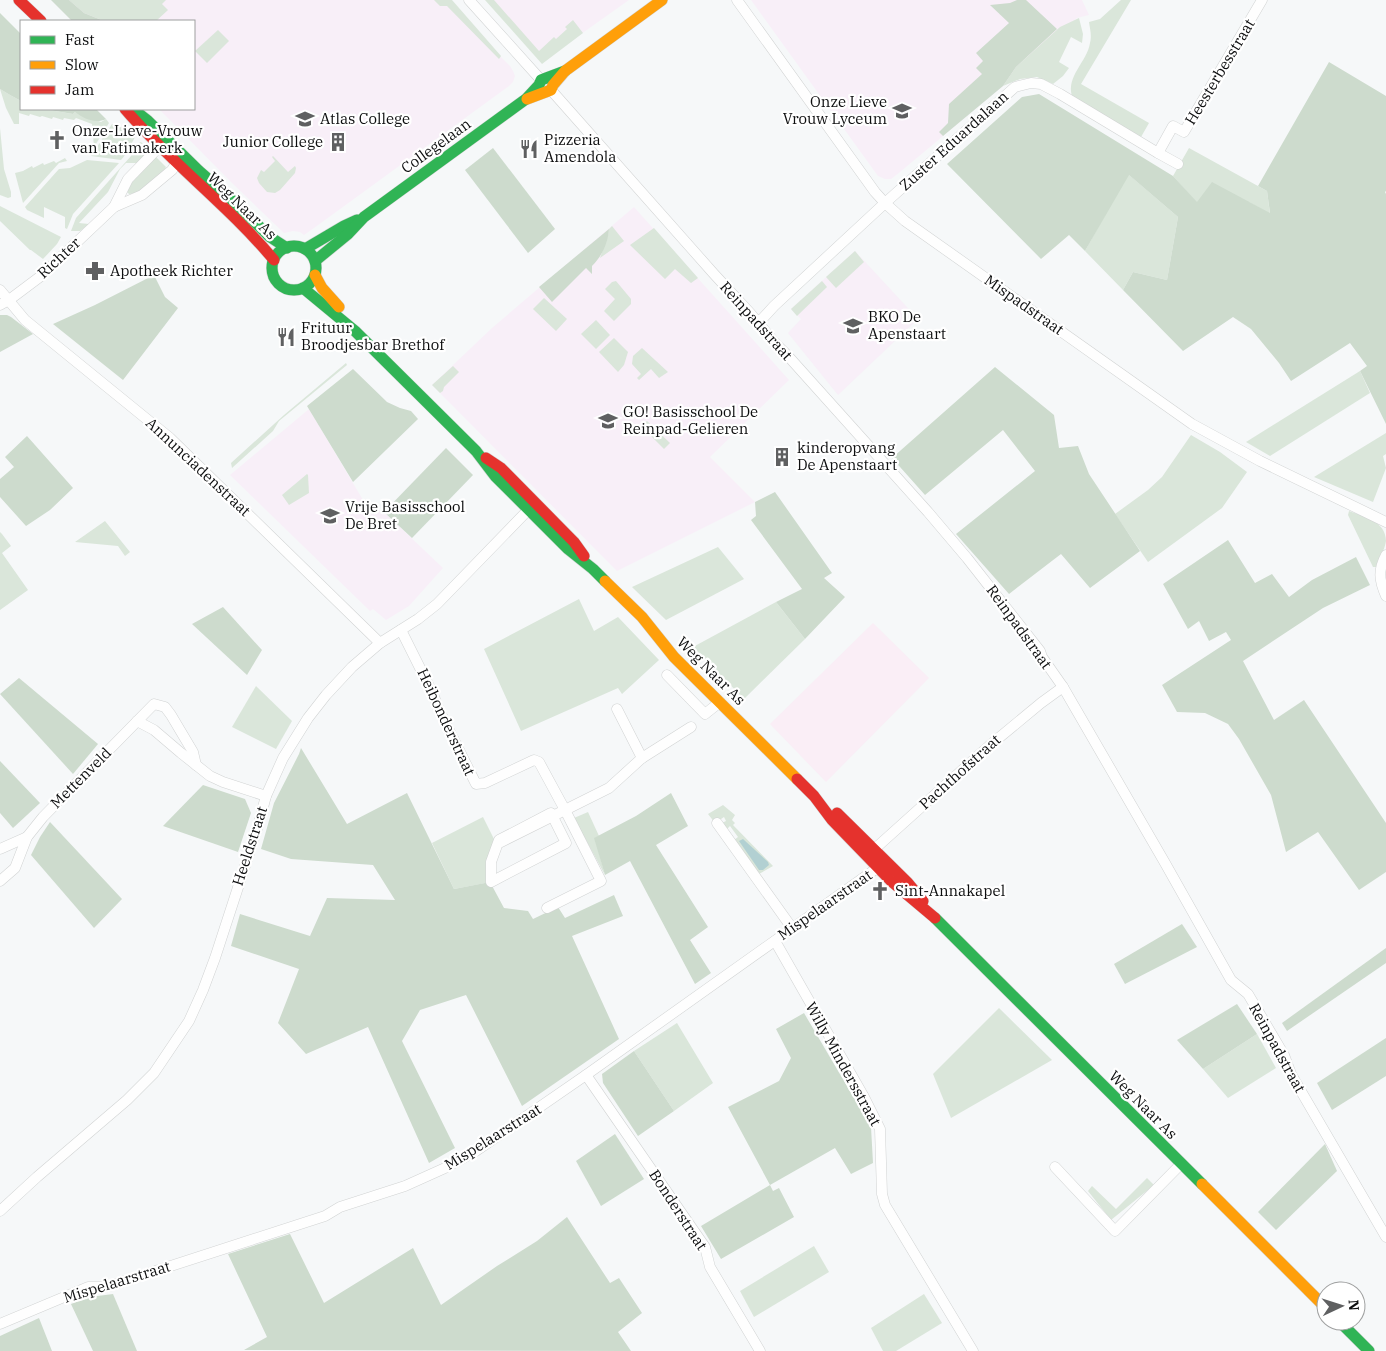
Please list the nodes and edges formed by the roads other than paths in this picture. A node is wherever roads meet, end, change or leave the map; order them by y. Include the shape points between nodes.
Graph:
1 (19, 0) edge
2 (469, 0) edge
3 (662, 0) edge
4 (737, 0) edge
5 (1262, 0) edge
6 (40, 20) edge
7 (548, 87) junction
8 (126, 110) edge
9 (134, 110) edge
10 (163, 143) junction
11 (1158, 153) junction
12 (179, 158) junction
13 (1178, 164) dead end
14 (885, 203) junction
15 (114, 207) junction
16 (364, 217) junction
17 (287, 248) junction
18 (305, 249) junction
19 (274, 260) junction
20 (315, 261) junction
21 (315, 275) junction
22 (303, 288) junction
23 (0, 290) edge
24 (4, 302) edge
25 (758, 322) junction
26 (355, 331) junction
27 (532, 506) junction
28 (1386, 522) edge
29 (1386, 555) edge
30 (1386, 596) edge
31 (401, 630) junction
32 (380, 643) junction
33 (667, 674) dead end
34 (1063, 687) junction
35 (720, 702) junction
36 (618, 709) dead end
37 (137, 721) junction
38 (691, 727) dead end
39 (642, 758) junction
40 (196, 765) junction
41 (266, 796) junction
42 (814, 796) junction
43 (565, 810) junction
44 (552, 816) junction
45 (717, 823) dead end
46 (577, 833) junction
47 (27, 837) junction
48 (564, 840) junction
49 (501, 842) dead end
50 (0, 849) edge
51 (874, 850) junction
52 (878, 867) junction
53 (496, 875) dead end
54 (0, 881) edge
55 (547, 908) dead end
56 (939, 922) junction
57 (792, 928) junction
58 (775, 941) junction
59 (586, 1075) junction
60 (1182, 1164) junction
61 (1055, 1167) dead end
62 (0, 1211) edge
63 (1386, 1237) edge
64 (1316, 1298) edge
65 (0, 1324) edge
66 (1349, 1331) edge
67 (760, 1351) edge
68 (973, 1351) edge
69 (1369, 1351) edge

1 - 6 main road
2 - 7 street, Reinpadstraat
3 - 7 main road, Collegelaan
4 - 14 street, Mispadstraat
5 - 11 street, Heesterbesstraat via 1184,132 1173,126
7 - 16 main road, Collegelaan via 526,99
7 - 25 street, Reinpadstraat
8 - 10 main road, Weg Naar As via 140,127
9 - 10 main road, Weg Naar As via 147,120
10 - 12 main road, Weg Naar As
10 - 15 street, Richter via 128,179
11 - 13 street, Zuster Eduardalaan
11 - 14 street, Zuster Eduardalaan via 1060,94 1041,84 1031,83 1015,87
12 - 15 street, Richter via 172,170 142,195
12 - 17 main road, Weg Naar As
12 - 19 main road, Weg Naar As via 202,188 225,206
14 - 25 street, Zuster Eduardalaan
14 - 28 street, Mispadstraat via 905,221 1192,424
15 - 24 street, Richter via 44,273
16 - 18 main road, Collegelaan
16 - 20 main road, Collegelaan
17 - 18 main road, Weg Naar As
17 - 19 main road, Weg Naar As
18 - 20 main road
19 - 22 main road, Weg Naar As via 275,278 280,285 288,289
20 - 21 main road
21 - 22 main road
21 - 26 main road, Weg Naar As
22 - 26 main road, Weg Naar As
23 - 24 street, Annunciadenstraat
24 - 32 street, Annunciadenstraat via 170,438
25 - 34 street, Reinpadstraat via 967,558 1040,651
26 - 27 main road, Weg Naar As via 476,451 501,468
27 - 31 street, Heeldstraat via 437,604
27 - 35 main road, Weg Naar As via 574,542 590,565
29 - 30 street via 1380,579
31 - 32 street, Heeldstraat
31 - 43 street, Heibonderstraat via 476,784 485,783 534,760 539,762
32 - 41 street, Heeldstraat via 326,695 308,718 283,758
33 - 35 street via 704,714
34 - 51 street, Pachthofstraat via 989,746
34 - 63 street, Reinpadstraat via 1231,980 1248,994 1284,1055 1291,1074
35 - 42 main road, Weg Naar As
36 - 39 street
37 - 40 street via 154,730
37 - 40 street, Mettenveld via 154,704 165,707 193,752
37 - 47 street, Mettenveld
38 - 39 street
39 - 43 street via 609,788
40 - 41 street via 210,776
41 - 62 street, Heeldstraat via 215,958 189,1021 154,1073
42 - 51 main road, Weg Naar As via 839,814
42 - 52 main road, Weg Naar As via 832,820
43 - 44 street
43 - 46 street
44 - 48 street
44 - 48 street via 551,813 499,840 491,862 490,882 566,843
44 - 49 street
45 - 57 street
46 - 48 street
46 - 55 street via 600,881
47 - 50 street, Mettenveld
47 - 54 street, Mettenveld via 15,868
48 - 53 street
51 - 52 street
51 - 56 main road, Weg Naar As via 908,883
52 - 56 main road, Weg Naar As
52 - 57 street, Mispelaarstraat
56 - 60 main road, Weg Naar As
57 - 58 street, Mispelaarstraat
58 - 59 street, Mispelaarstraat
58 - 68 street, Willy Mindersstraat via 880,1129 882,1194 888,1212
59 - 65 street, Mispelaarstraat via 476,1151 405,1186 340,1207 325,1216 106,1287 88,1287
59 - 67 street, Bonderstraat via 705,1247 710,1267
60 - 61 street via 1115,1231
60 - 64 main road, Weg Naar As
66 - 69 main road

